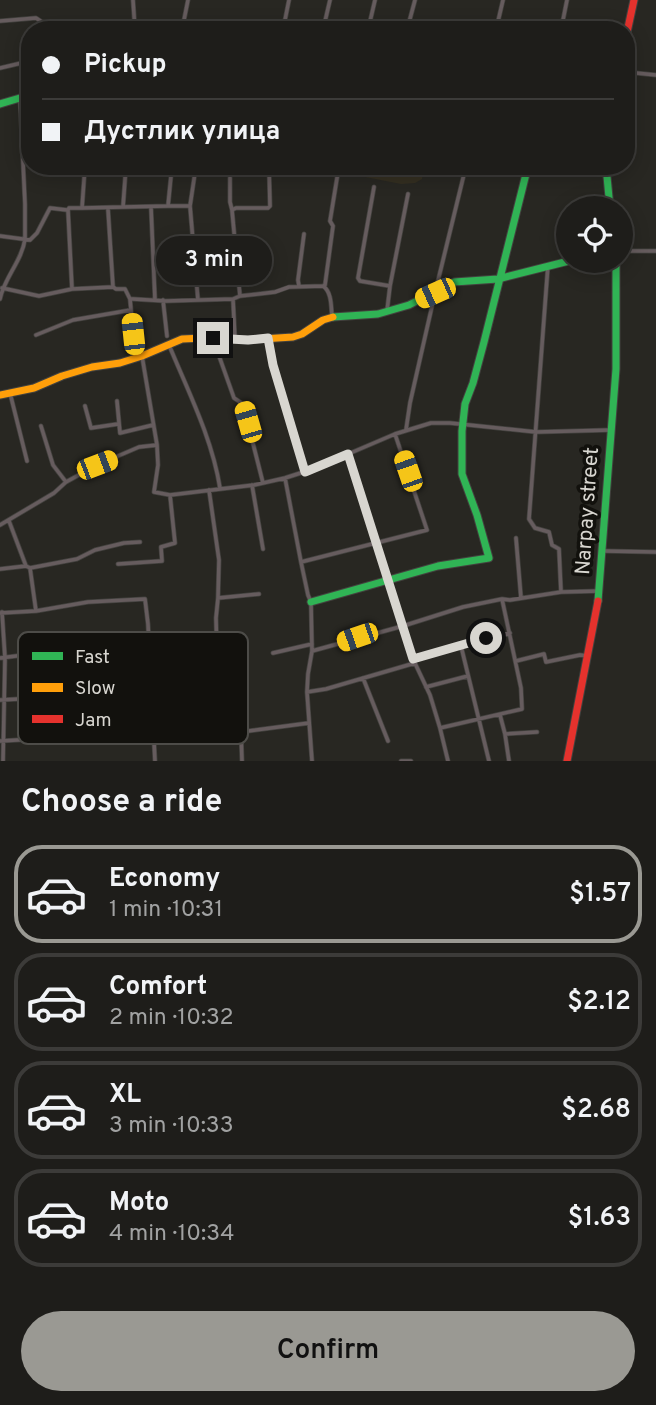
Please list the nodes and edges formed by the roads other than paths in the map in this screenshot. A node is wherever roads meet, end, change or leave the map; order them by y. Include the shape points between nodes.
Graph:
1 (133, 0) edge
2 (188, 0) edge
3 (289, 0) edge
4 (330, 0) edge
5 (375, 0) edge
6 (415, 0) edge
7 (503, 0) edge
8 (568, 0) edge
9 (634, 0) edge
10 (0, 21) edge
11 (40, 21) edge
12 (134, 21) edge
13 (184, 21) edge
14 (285, 21) edge
15 (325, 21) edge
16 (370, 21) edge
17 (409, 21) edge
18 (498, 21) edge
19 (563, 21) edge
20 (629, 21) edge
21 (21, 63) edge
22 (0, 68) edge
23 (635, 73) edge
24 (656, 75) edge
25 (20, 98) joint
26 (0, 104) edge
27 (21, 119) edge
28 (24, 175) edge
29 (84, 175) edge
30 (125, 175) edge
31 (171, 175) edge
32 (195, 175) edge
33 (269, 175) edge
34 (337, 175) edge
35 (464, 175) edge
36 (526, 175) edge
37 (607, 175) edge
38 (230, 178) dead end
39 (374, 187) dead end
40 (408, 194) dead end
41 (610, 196) edge
42 (168, 206) junction
43 (191, 206) junction
44 (151, 207) junction
45 (82, 208) junction
46 (123, 208) junction
47 (108, 209) junction
48 (68, 210) junction
49 (232, 210) junction
50 (304, 234) dead end
51 (0, 236) edge
52 (25, 239) junction
53 (633, 251) edge
54 (656, 251) edge
55 (556, 263) edge
56 (548, 265) junction
57 (616, 273) edge
58 (498, 279) junction
59 (299, 286) junction
60 (323, 286) junction
61 (390, 286) junction
62 (113, 287) junction
63 (2, 288) junction
64 (72, 289) junction
65 (435, 293) junction
66 (240, 296) junction
67 (0, 299) edge
68 (130, 299) junction
69 (233, 299) junction
70 (155, 300) junction
71 (163, 300) junction
72 (198, 300) junction
73 (131, 310) junction
74 (387, 311) junction
75 (332, 317) junction
76 (36, 335) dead end
77 (213, 338) junction
78 (268, 338) junction
79 (168, 340) junction
80 (235, 340) junction
81 (139, 357) junction
82 (10, 393) junction
83 (0, 395) edge
84 (117, 401) dead end
85 (86, 406) dead end
86 (118, 424) junction
87 (153, 425) junction
88 (463, 425) junction
89 (41, 426) dead end
90 (407, 430) junction
91 (611, 430) junction
92 (536, 432) junction
93 (395, 434) junction
94 (157, 445) junction
95 (348, 454) junction
96 (27, 461) dead end
97 (305, 472) junction
98 (285, 478) junction
99 (66, 482) junction
100 (263, 483) junction
101 (252, 485) junction
102 (220, 488) junction
103 (209, 490) junction
104 (170, 495) junction
105 (9, 521) junction
106 (0, 525) edge
107 (516, 538) dead end
108 (140, 542) dead end
109 (378, 543) junction
110 (263, 549) dead end
111 (604, 551) junction
112 (656, 552) edge
113 (301, 562) junction
114 (118, 564) dead end
115 (28, 567) junction
116 (0, 569) edge
117 (389, 580) junction
118 (600, 591) junction
119 (561, 592) junction
120 (259, 594) dead end
121 (218, 598) junction
122 (502, 598) junction
123 (521, 598) junction
124 (311, 602) junction
125 (36, 611) junction
126 (1, 612) edge
127 (402, 626) junction
128 (148, 632) edge
129 (216, 632) edge
130 (510, 633) junction
131 (312, 644) junction
132 (461, 646) junction
133 (312, 651) junction
134 (272, 653) dead end
135 (588, 656) junction
136 (3, 658) edge
137 (414, 661) junction
138 (516, 661) junction
139 (468, 676) junction
140 (363, 678) junction
141 (426, 687) junction
142 (307, 692) junction
143 (2, 700) edge
144 (500, 715) junction
145 (478, 719) junction
146 (309, 723) junction
147 (440, 727) junction
148 (248, 731) edge
149 (537, 732) dead end
150 (505, 734) junction
151 (1, 741) edge
152 (387, 741) dead end
153 (3, 761) edge
154 (312, 761) edge
155 (401, 761) edge
156 (411, 761) edge
157 (448, 761) edge
158 (489, 761) edge
159 (509, 761) edge
160 (568, 761) edge

1 - 12 street
2 - 13 street
3 - 14 street
4 - 15 street
5 - 16 street
6 - 17 street
7 - 18 street
8 - 19 street
9 - 20 street
10 - 11 street
21 - 22 street
23 - 24 street
25 - 26 street
25 - 27 street
28 - 52 street
29 - 45 street
30 - 46 street
31 - 42 street
32 - 43 street
33 - 49 street via 268,208
34 - 60 street
35 - 65 street
36 - 58 street
37 - 41 street
38 - 49 street
39 - 61 street via 358,278
40 - 61 street
42 - 43 street
42 - 44 street
43 - 72 street
44 - 46 street
44 - 70 street
45 - 47 street
45 - 48 street
46 - 47 street
47 - 62 street
48 - 52 street via 51,208 37,233
48 - 64 street
49 - 66 street
50 - 59 street
51 - 52 street
52 - 63 street
53 - 54 street
55 - 56 street
56 - 58 street
56 - 92 street
57 - 91 street, Narpay street
58 - 65 street via 454,282
58 - 88 street
59 - 60 street
59 - 66 street
60 - 75 street
61 - 74 street
62 - 64 street
62 - 68 street via 125,289
63 - 64 street via 39,296
63 - 67 street
65 - 74 street
65 - 90 street
66 - 69 street
68 - 70 street
68 - 73 street
69 - 72 street
69 - 80 street
70 - 71 street
71 - 72 street
71 - 79 street
73 - 76 street via 73,320
73 - 81 street
74 - 75 street
75 - 78 street via 293,337
77 - 79 street
77 - 80 street
77 - 100 street via 233,398 243,404
78 - 80 street
78 - 97 street
79 - 81 street
79 - 102 street via 214,458
81 - 82 street
81 - 87 street
82 - 83 street
82 - 96 street
84 - 86 street
85 - 86 street via 91,428
86 - 87 street via 120,433
87 - 94 street
88 - 90 street via 430,423
88 - 92 street
88 - 117 street via 462,474 489,558
89 - 99 street via 52,465
90 - 93 street
91 - 92 street
91 - 111 street, Narpay street
92 - 119 street via 529,519 535,528 549,532 552,545 559,549
93 - 95 street
93 - 109 street via 427,530
94 - 99 street via 139,447
94 - 104 street via 153,492
95 - 97 street
95 - 109 street
97 - 98 street
98 - 100 street
98 - 113 street
99 - 105 street
100 - 101 street
101 - 102 street
101 - 110 street
102 - 103 street
103 - 104 street
103 - 121 street via 219,560
104 - 114 street via 174,543 161,547 162,561
105 - 106 street
105 - 115 street
107 - 123 street
108 - 115 street
109 - 113 street
109 - 117 street
111 - 112 street
111 - 118 street, Narpay street
113 - 124 street
115 - 116 street
115 - 125 street
117 - 124 street
117 - 127 street
118 - 119 street
118 - 135 street, Narpay street
119 - 123 street
120 - 121 street
121 - 129 street
122 - 123 street
122 - 127 street
122 - 130 street
124 - 131 street
125 - 126 street
125 - 128 street via 145,599
126 - 136 street
127 - 133 street
127 - 137 street
130 - 132 street
130 - 138 street
131 - 133 street
131 - 134 street
132 - 137 street
132 - 139 street
133 - 142 street
135 - 138 street via 546,662 544,654
135 - 160 street, Narpay street
136 - 143 street
137 - 140 street
137 - 141 street
138 - 144 street via 523,709
139 - 141 street
139 - 145 street
140 - 142 street
140 - 152 street
141 - 147 street
142 - 146 street
143 - 151 street
144 - 145 street
144 - 150 street
145 - 147 street
145 - 158 street
146 - 148 street
146 - 154 street
147 - 157 street
149 - 150 street
150 - 159 street
151 - 153 street
155 - 156 street

